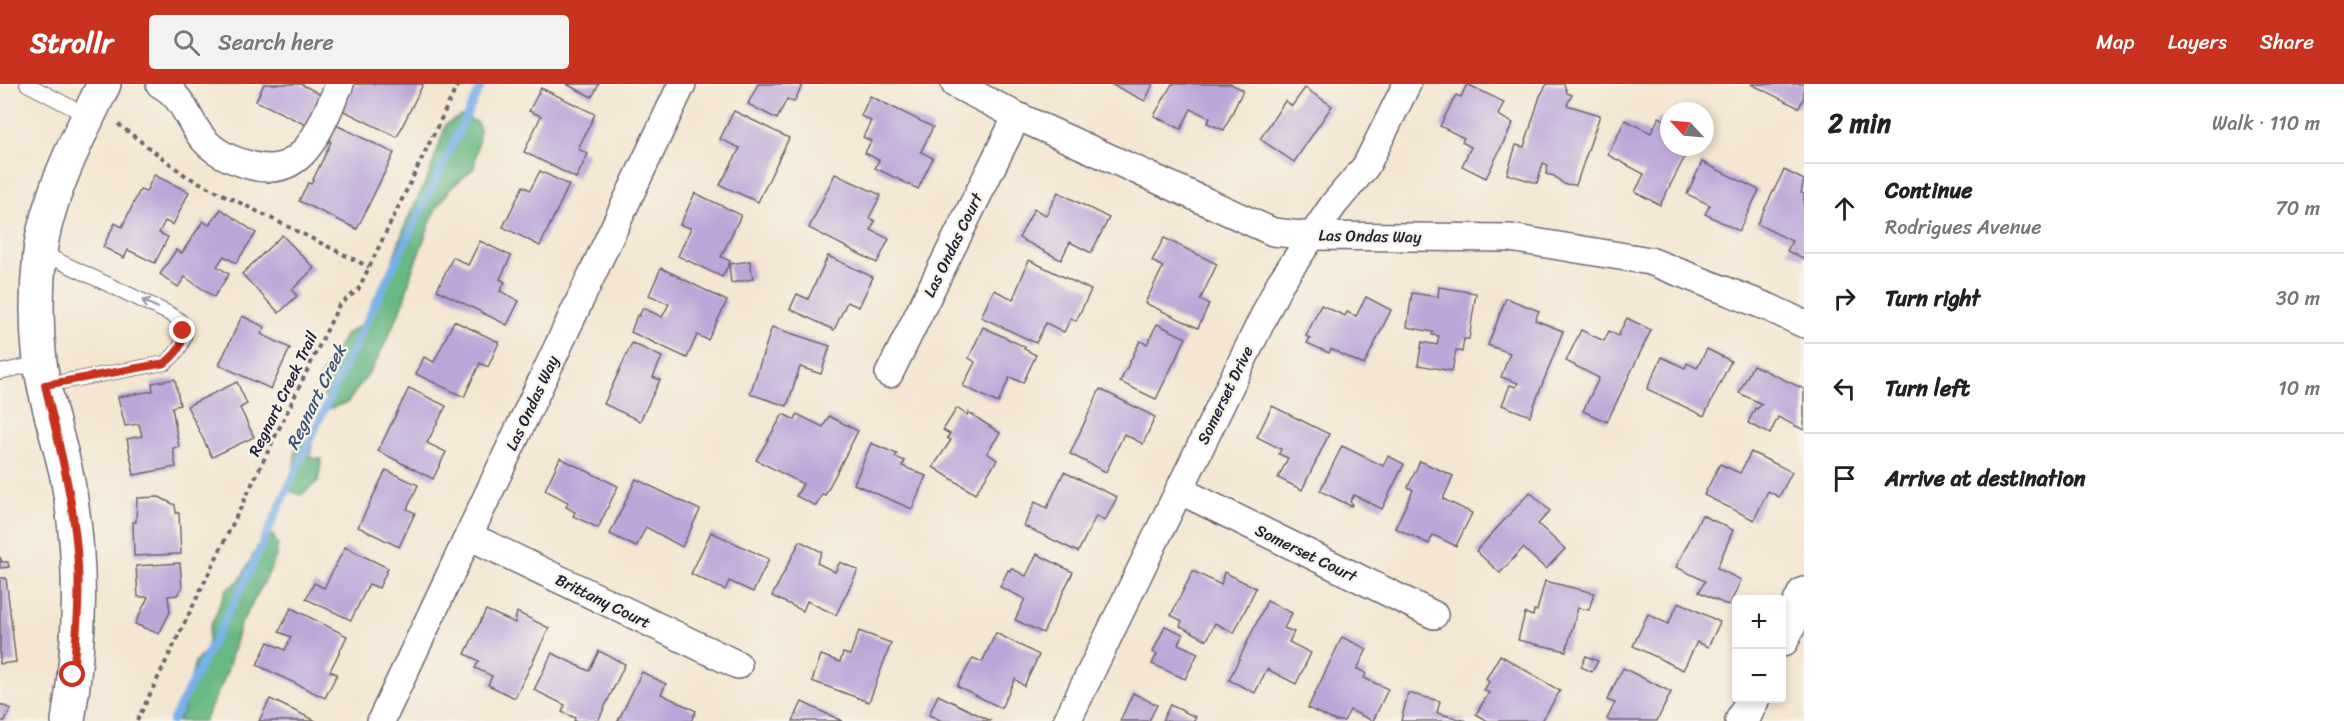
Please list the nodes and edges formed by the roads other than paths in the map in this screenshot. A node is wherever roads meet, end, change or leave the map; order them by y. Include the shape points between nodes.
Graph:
1 (27, 84) edge
2 (104, 84) edge
3 (160, 84) edge
4 (340, 84) edge
5 (682, 84) edge
6 (954, 84) edge
7 (1407, 84) edge
8 (1017, 117) junction
9 (100, 118) junction
10 (1312, 236) junction
11 (40, 252) junction
12 (1804, 324) edge
13 (0, 372) edge
14 (43, 374) junction
15 (889, 374) dead end
16 (1179, 490) junction
17 (469, 536) junction
18 (1804, 594) edge
19 (1434, 615) dead end
20 (1786, 632) edge
21 (738, 665) dead end
22 (1751, 703) edge
23 (68, 721) edge
24 (381, 721) edge
25 (1067, 721) edge
26 (1742, 721) edge

1 - 9 lane
2 - 9 street
3 - 4 street via 178,98 203,140 216,151 229,159 272,169 300,158
5 - 17 street, Las Ondas Way
6 - 8 street, Las Ondas Way
7 - 10 street, Somerset Drive via 1366,166
8 - 10 street, Las Ondas Way via 1269,231
8 - 15 street, Las Ondas Court
9 - 11 street via 58,186
10 - 12 street, Las Ondas Way via 1510,238 1650,261
10 - 16 street, Somerset Drive via 1280,283
11 - 14 street via 37,308
14 -> 11 lane via 165,363 176,354 183,331 179,320 166,312
13 - 14 lane
14 - 23 street via 67,477 78,565 77,628
16 - 19 street, Somerset Court
16 - 25 street, Somerset Drive
17 - 21 street, Brittany Court
17 - 24 street, Las Ondas Way
18 - 20 street
22 - 26 street

